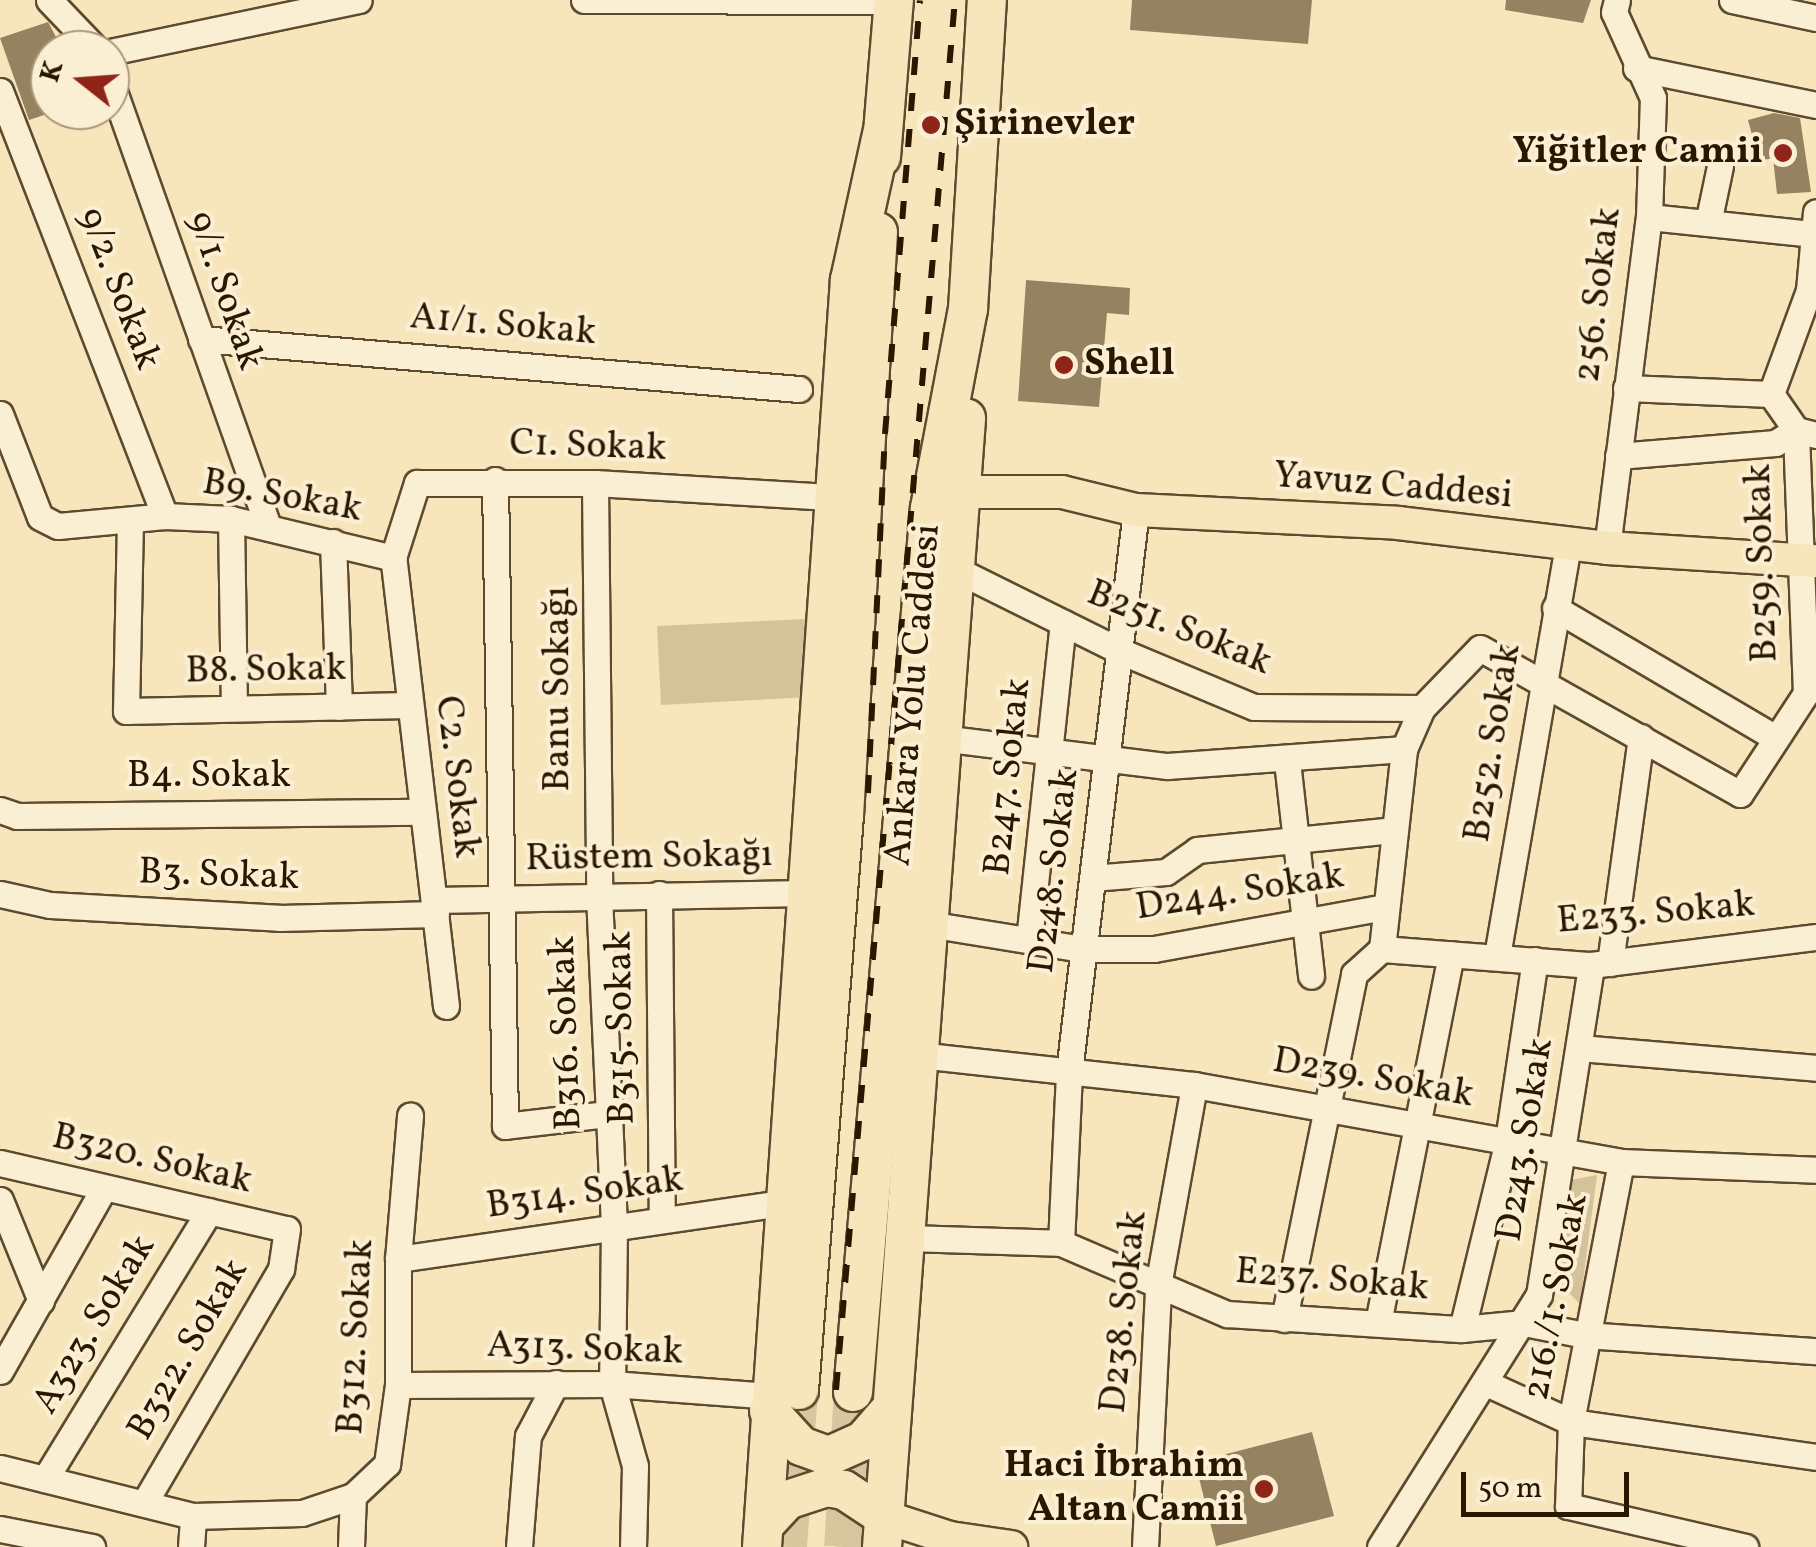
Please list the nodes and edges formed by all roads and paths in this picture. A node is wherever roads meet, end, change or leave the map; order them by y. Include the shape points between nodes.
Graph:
1 (49, 0) edge
2 (358, 0) edge
3 (584, 0) edge
4 (876, 0) edge
5 (894, 0) edge
6 (987, 0) edge
7 (1617, 0) edge
8 (1732, 0) edge
9 (1816, 18) edge
10 (78, 30) edge
11 (130, 48) edge
12 (1636, 68) junction
13 (0, 90) edge
14 (1816, 105) edge
15 (883, 116) junction
16 (128, 130) edge
17 (1720, 166) dead end
18 (1649, 218) junction
19 (1815, 223) edge
20 (1708, 224) junction
21 (968, 308) junction
22 (201, 339) junction
23 (1626, 388) junction
24 (799, 390) dead end
25 (1772, 394) junction
26 (0, 414) edge
27 (1806, 433) edge
28 (1618, 456) junction
29 (495, 480) junction
30 (595, 483) junction
31 (964, 492) junction
32 (834, 497) junction
33 (1136, 510) junction
34 (165, 516) junction
35 (231, 519) junction
36 (130, 521) junction
37 (268, 528) junction
38 (333, 542) junction
39 (1568, 543) junction
40 (1607, 548) junction
41 (394, 558) junction
42 (1807, 560) edge
43 (957, 570) junction
44 (1555, 608) junction
45 (1064, 623) junction
46 (1120, 651) junction
47 (1540, 681) junction
48 (408, 705) junction
49 (339, 707) junction
50 (234, 708) junction
51 (1422, 708) junction
52 (1641, 737) junction
53 (940, 738) junction
54 (1776, 738) junction
55 (1404, 749) junction
56 (1050, 752) junction
57 (1107, 759) junction
58 (1287, 761) junction
59 (0, 810) edge
60 (420, 812) junction
61 (1395, 830) junction
62 (1294, 841) junction
63 (1092, 878) junction
64 (805, 893) junction
65 (0, 894) edge
66 (658, 894) junction
67 (598, 895) junction
68 (500, 898) junction
69 (435, 908) junction
70 (1386, 908) junction
71 (1301, 922) junction
72 (928, 924) junction
73 (1816, 936) edge
74 (1029, 940) junction
75 (1082, 949) junction
76 (1382, 950) junction
77 (1450, 954) junction
78 (1498, 956) junction
79 (1535, 960) junction
80 (1600, 964) junction
81 (1311, 976) dead end
82 (446, 1006) dead end
83 (1580, 1048) junction
84 (918, 1055) junction
85 (1816, 1068) edge
86 (1070, 1072) junction
87 (1194, 1086) junction
88 (1327, 1108) junction
89 (607, 1114) junction
90 (410, 1116) dead end
91 (1420, 1126) junction
92 (1508, 1140) junction
93 (1563, 1151) junction
94 (1621, 1162) junction
95 (0, 1163) edge
96 (1816, 1170) edge
97 (104, 1188) junction
98 (0, 1200) edge
99 (782, 1203) junction
100 (208, 1211) junction
101 (662, 1220) junction
102 (614, 1227) junction
103 (286, 1229) joint
104 (905, 1238) junction
105 (1061, 1243) junction
106 (398, 1258) junction
107 (1158, 1286) junction
108 (42, 1300) junction
109 (1284, 1319) junction
110 (1378, 1323) junction
111 (1524, 1323) junction
112 (1462, 1329) junction
113 (1585, 1336) junction
114 (1816, 1351) edge
115 (0, 1371) edge
116 (556, 1382) junction
117 (1486, 1383) junction
118 (612, 1384) junction
119 (398, 1386) junction
120 (853, 1392) tunnel mouth
121 (780, 1399) junction
122 (890, 1410) junction
123 (1570, 1422) junction
124 (1816, 1456) edge
125 (0, 1468) edge
126 (45, 1478) junction
127 (353, 1496) junction
128 (144, 1504) junction
129 (193, 1516) junction
130 (0, 1529) edge
131 (884, 1532) edge
132 (763, 1536) edge
133 (92, 1547) edge
134 (192, 1547) edge
135 (351, 1547) edge
136 (520, 1547) edge
137 (633, 1547) edge
138 (1011, 1547) edge
139 (1145, 1547) edge
140 (1380, 1547) edge
141 (1745, 1547) edge

1 - 10 street
2 - 11 street
3 - 4 street
4 - 15 highway
5 - 15 highway, Ankara Yolu Caddesi
6 - 21 highway, Ankara Yolu Caddesi
7 - 12 street, 256. Sokak via 1614,12
8 - 9 street
12 - 14 street
12 - 18 street, 256. Sokak via 1653,98
13 - 34 street, 9/2. Sokak
15 - 32 highway via 850,280
15 - 121 highway, Ankara Yolu Caddesi via 844,816
16 - 22 street, 9/1. Sokak
17 - 20 street
18 - 20 street
18 - 23 street, 256. Sokak
19 - 20 street
19 - 25 street via 1809,290
21 - 31 highway
21 - 120 highway, Ankara Yolu Caddesi via 930,508
22 - 24 street, A1/1. Sokak
22 - 37 street, 9/1. Sokak
23 - 25 street
23 - 28 street, 256. Sokak
25 - 27 street
26 - 36 street, B9. Sokak via 40,517 73,527
27 - 28 street via 1775,444
27 - 42 street, B259. Sokak
28 - 40 street, 256. Sokak
29 - 30 street, C1. Sokak
29 - 41 street, C1. Sokak via 417,483
29 - 68 street
30 - 32 street, C1. Sokak
30 - 67 street, Banu Sokağı
31 - 33 main road, Yavuz Caddesi via 1062,492
31 - 43 highway
32 - 64 highway
33 - 39 main road, Yavuz Caddesi via 1398,523
33 - 46 street, D248. Sokak
34 - 35 street, B9. Sokak
34 - 36 street, B9. Sokak
35 - 37 street, B9. Sokak
35 - 50 street
36 - 50 street, B8. Sokak via 126,712
37 - 38 street, B9. Sokak
38 - 41 street, B9. Sokak
38 - 49 street
39 - 40 main road, Yavuz Caddesi
39 - 44 street, B252. Sokak
40 - 42 main road, Yavuz Caddesi
41 - 48 street, C2. Sokak
42 - 54 street, B259. Sokak via 1806,692
43 - 45 street, B251. Sokak
43 - 53 highway
44 - 47 street, B252. Sokak
44 - 54 street
45 - 46 street, B251. Sokak
45 - 56 street, B247. Sokak
46 - 51 street, B251. Sokak via 1254,707
46 - 57 street, D248. Sokak
47 - 51 street via 1480,648
47 - 52 street
47 - 78 street, B252. Sokak
48 - 49 street, B8. Sokak
48 - 60 street, C2. Sokak
49 - 50 street, B8. Sokak
51 - 55 street
52 - 54 street, B259. Sokak via 1740,794
52 - 80 street, D243. Sokak
53 - 56 street
53 - 72 highway
55 - 58 street
55 - 61 street
56 - 57 street
56 - 74 street, B247. Sokak
57 - 58 street via 1167,766
57 - 63 street, D248. Sokak
58 - 62 street
59 - 60 street, B4. Sokak via 17,816
60 - 69 street, C2. Sokak
61 - 62 street
61 - 70 street
62 - 63 street via 1197,850 1166,872
62 - 71 street
63 - 75 street, D248. Sokak
64 - 66 street, Rüstem Sokağı
64 - 99 highway
65 - 69 street, B3. Sokak via 50,906 279,918
66 - 67 street, Rüstem Sokağı
66 - 101 street, B315. Sokak
67 - 68 street, Rüstem Sokağı
67 - 89 street, B316. Sokak
68 - 69 street, Rüstem Sokağı
68 - 89 street via 505,1126
69 - 82 street, C2. Sokak
70 - 71 street, D244. Sokak
70 - 76 street
71 - 75 street, D244. Sokak via 1154,950
71 - 81 street
72 - 74 street, D244. Sokak
72 - 84 highway
73 - 80 street, E233. Sokak
74 - 75 street, D244. Sokak
75 - 86 street, D248. Sokak
76 - 77 street, E233. Sokak
76 - 88 street via 1354,974
77 - 78 street, E233. Sokak
77 - 91 street
78 - 79 street, E233. Sokak
79 - 80 street, E233. Sokak
79 - 92 street
80 - 83 street, D243. Sokak
83 - 85 street
83 - 93 street, D243. Sokak
84 - 86 street, D239. Sokak
84 - 104 highway
86 - 87 street, D239. Sokak
86 - 105 street, D248. Sokak
87 - 88 street, D239. Sokak
87 - 107 street, D238. Sokak
88 - 91 street, D239. Sokak
88 - 109 street
89 - 102 street, B316. Sokak
90 - 106 street, B312. Sokak
91 - 92 street, D239. Sokak
91 - 110 street
92 - 93 street, D239. Sokak
92 - 112 street
93 - 94 street, D239. Sokak
93 - 111 street, D243. Sokak via 1539,1295
94 - 96 street, D239. Sokak
94 - 113 street, 216./1. Sokak
95 - 97 street, B320. Sokak
97 - 100 street, B320. Sokak
97 - 108 street
98 - 108 street
99 - 101 street, B314. Sokak
99 - 121 highway
100 - 103 street, B320. Sokak
100 - 126 street, A323. Sokak
101 - 102 street, B314. Sokak
102 - 106 street, B314. Sokak
102 - 118 street, B316. Sokak
103 - 128 street, B322. Sokak via 280,1269
104 - 105 street, E237. Sokak
104 - 122 highway
105 - 107 street, E237. Sokak
106 - 119 street, B312. Sokak
107 - 109 street, E237. Sokak via 1227,1314
107 - 139 street, D238. Sokak
108 - 115 street
109 - 110 street, E237. Sokak
110 - 112 street, E237. Sokak
111 - 112 street, E237. Sokak
111 - 113 street, E237. Sokak
111 - 117 street, D243. Sokak
113 - 114 street, E237. Sokak
113 - 123 street, 216./1. Sokak
116 - 118 street, A313. Sokak
116 - 119 street, A313. Sokak
116 - 136 street via 528,1436
117 - 123 street
117 - 140 street, D243. Sokak
118 - 121 street, A313. Sokak
118 - 137 street, B316. Sokak via 635,1466
119 - 127 street, B312. Sokak via 387,1464
121 - 122 highway via 800,1446 829,1456 863,1441
121 - 132 highway
122 - 131 highway
123 - 124 street
123 - 141 street, 216./1. Sokak via 1568,1506
125 - 126 street
126 - 128 street
127 - 129 street via 302,1513
127 - 135 street
128 - 129 street
129 - 134 street
130 - 133 street
131 - 132 highway via 844,1490 828,1487 801,1492
131 - 138 main road

